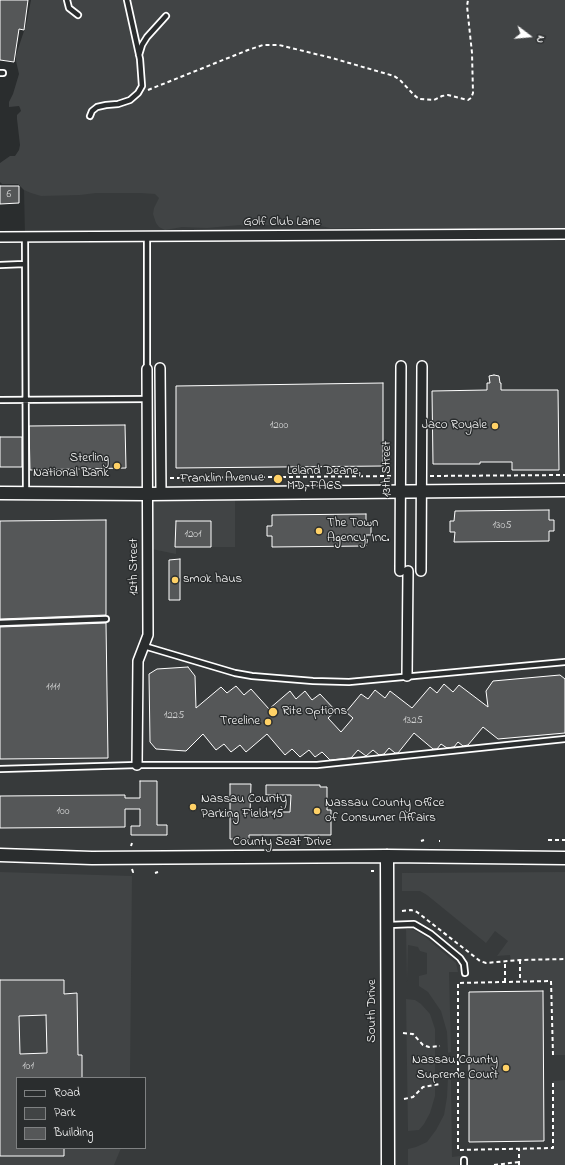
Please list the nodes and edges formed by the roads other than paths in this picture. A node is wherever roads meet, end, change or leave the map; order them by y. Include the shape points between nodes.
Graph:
1 (67, 0) edge
2 (127, 0) edge
3 (78, 15) dead end
4 (166, 16) dead end
5 (139, 56) junction
6 (90, 116) dead end
7 (565, 234) edge
8 (147, 236) junction
9 (0, 237) edge
10 (25, 237) junction
11 (24, 264) junction
12 (0, 265) edge
13 (401, 366) dead end
14 (422, 366) dead end
15 (160, 368) dead end
16 (148, 369) joint
17 (148, 399) junction
18 (0, 400) edge
19 (25, 400) junction
20 (401, 490) junction
21 (422, 490) junction
22 (565, 490) edge
23 (0, 493) edge
24 (26, 493) junction
25 (147, 494) junction
26 (161, 494) junction
27 (421, 571) dead end
28 (106, 619) dead end
29 (0, 623) edge
30 (144, 646) junction
31 (565, 662) edge
32 (407, 676) junction
33 (565, 739) edge
34 (137, 765) junction
35 (0, 769) edge
36 (0, 855) edge
37 (387, 856) junction
38 (565, 858) edge
39 (387, 925) junction
40 (465, 973) dead end
41 (388, 1165) edge

1 - 3 lane via 70,8
2 - 5 lane
4 - 5 lane via 142,45
5 - 6 lane via 142,86 135,95 130,100 118,104 97,107
7 - 8 street, Golf Club Lane
8 - 10 street, Golf Club Lane
8 - 16 lane
9 - 10 street, Golf Club Lane
10 - 11 lane
11 - 12 lane
11 - 19 lane
13 - 20 street, 13th Street
14 - 21 street
15 - 26 street
16 - 17 street, 12th Street
17 - 19 lane
17 - 25 street, 12th Street
18 - 19 lane
19 - 24 lane
20 - 21 street, Franklin Avenue
20 - 26 street, Franklin Avenue
20 - 32 street, 13th Street
21 - 22 street, Franklin Avenue
21 - 27 street
23 - 24 street, Franklin Avenue
24 - 25 street, Franklin Avenue
25 - 26 street, Franklin Avenue
25 - 30 street, 12th Street via 148,635
28 - 29 lane
30 - 32 lane via 252,676 349,682
30 - 34 street, 12th Street via 138,661
31 - 32 lane
33 - 34 lane via 317,765
34 - 35 lane
36 - 37 street, County Seat Drive via 92,858
37 - 38 street, County Seat Drive
37 - 39 street, South Drive
39 - 40 lane via 414,924 431,934 460,958
39 - 41 street, South Drive

